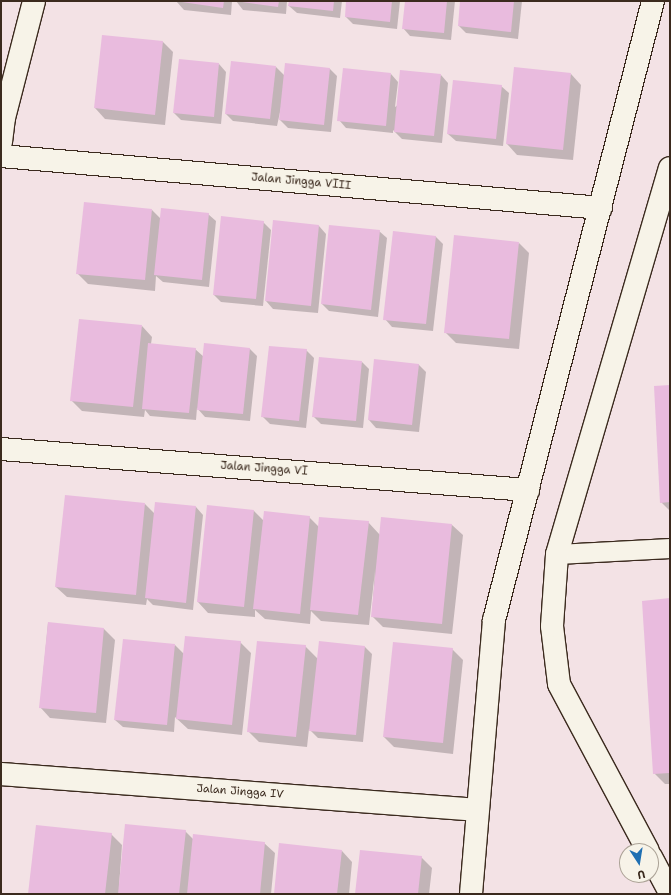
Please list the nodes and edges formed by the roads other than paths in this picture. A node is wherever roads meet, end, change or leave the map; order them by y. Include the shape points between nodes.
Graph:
1 (34, 1) edge
2 (653, 1) edge
3 (1, 142) edge
4 (1, 156) edge
5 (670, 168) edge
6 (601, 208) junction
7 (1, 449) edge
8 (528, 490) junction
9 (670, 548) edge
10 (557, 554) junction
11 (1, 774) edge
12 (478, 810) junction
13 (644, 843) edge
14 (659, 872) edge
15 (670, 892) edge
16 (471, 894) edge

1 - 3 street via 4,118
2 - 6 street
4 - 6 street, Jalan Jingga VIII
5 - 10 street
6 - 8 street
7 - 8 street, Jalan Jingga VI
8 - 12 street via 494,620
9 - 10 lane
10 - 13 street via 552,626 559,684
11 - 12 street, Jalan Jingga IV
12 - 16 street
14 - 15 street

